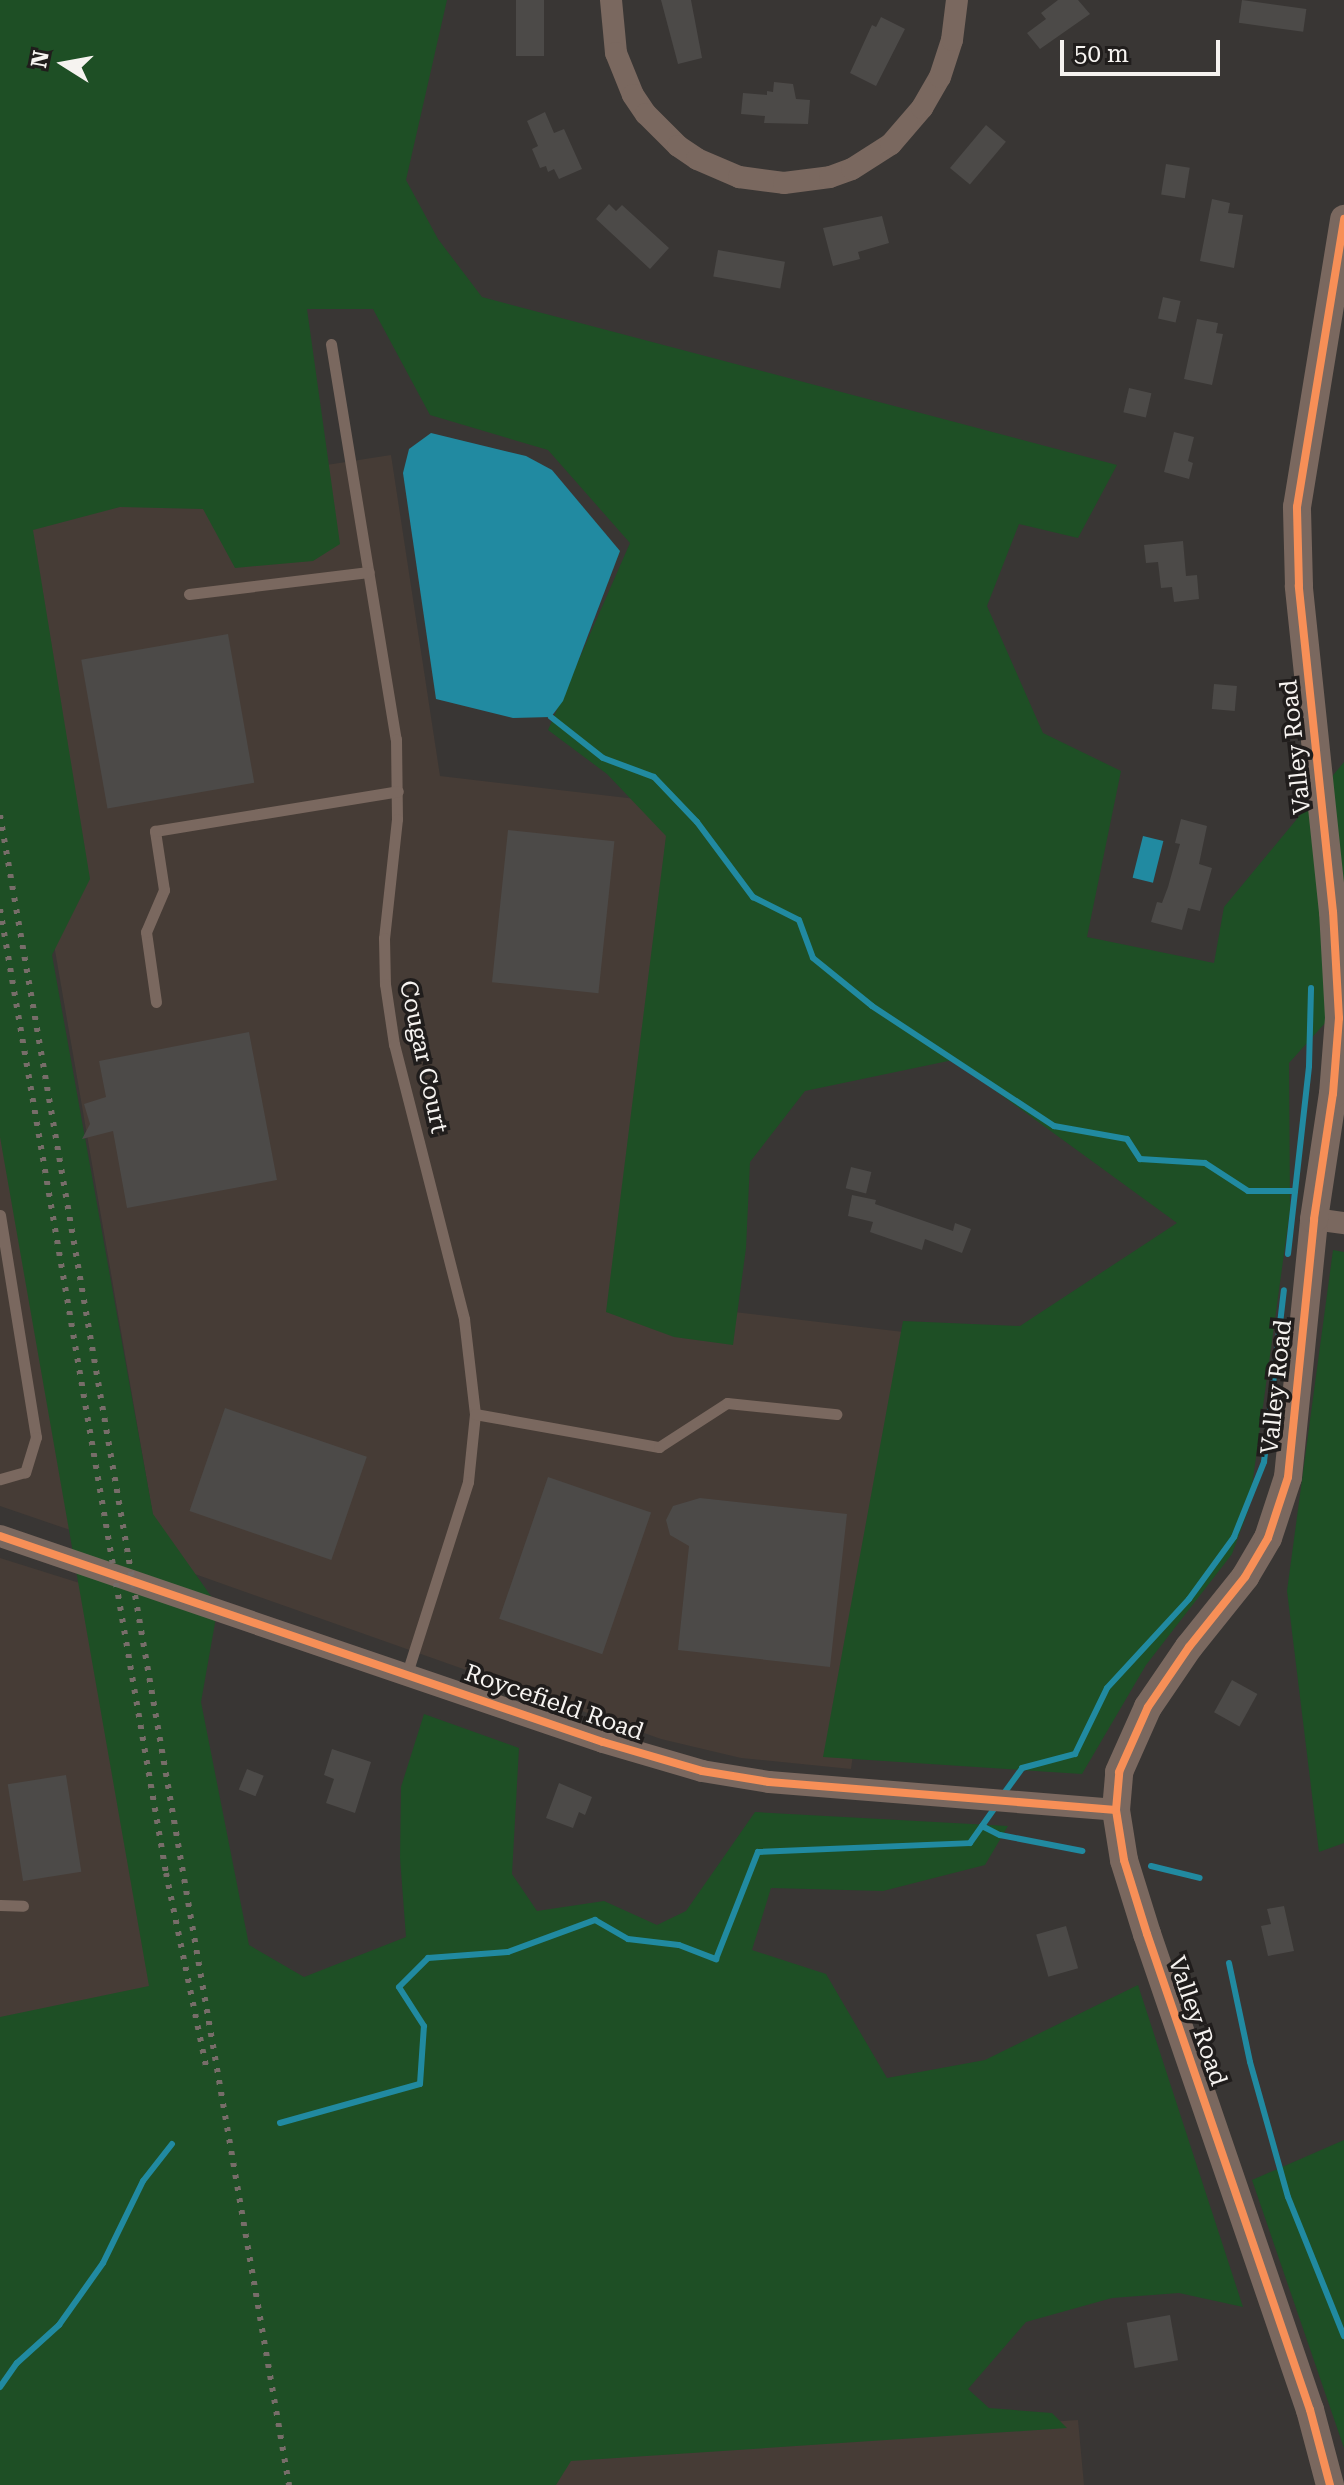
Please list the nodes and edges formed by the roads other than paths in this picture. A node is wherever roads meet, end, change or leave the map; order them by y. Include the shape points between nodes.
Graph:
1 (611, 0) edge
2 (957, 0) edge
3 (1344, 219) edge
4 (331, 344) dead end
5 (369, 572) junction
6 (189, 594) dead end
7 (398, 791) junction
8 (156, 1002) dead end
9 (0, 1215) edge
10 (1314, 1219) junction
11 (1344, 1223) edge
12 (475, 1414) junction
13 (836, 1414) dead end
14 (0, 1479) edge
15 (0, 1536) edge
16 (407, 1673) junction
17 (1116, 1810) junction
18 (0, 1905) edge
19 (23, 1906) dead end
20 (1330, 2485) edge

1 - 2 street via 616,53 646,114 697,159 739,177 784,183 852,169 891,144 940,77
3 - 10 street, Valley Road via 1297,507 1299,586 1339,1018
4 - 5 lane, Cougar Court
5 - 6 lane
5 - 7 lane, Cougar Court via 396,739
7 - 8 lane via 155,831 164,890 146,932
7 - 12 lane, Cougar Court via 384,938 385,984 394,1044 464,1319
9 - 14 lane via 36,1437 25,1472
10 - 11 street
10 - 17 street, Valley Road via 1293,1438 1279,1511 1245,1577 1148,1707 1119,1772
12 - 13 lane via 659,1447 727,1403
12 - 16 lane, Cougar Court via 468,1482
15 - 16 street, Roycefield Road
16 - 17 street, Roycefield Road via 702,1771 769,1782
17 - 20 street, Valley Road via 1133,1890 1310,2410
18 - 19 lane

